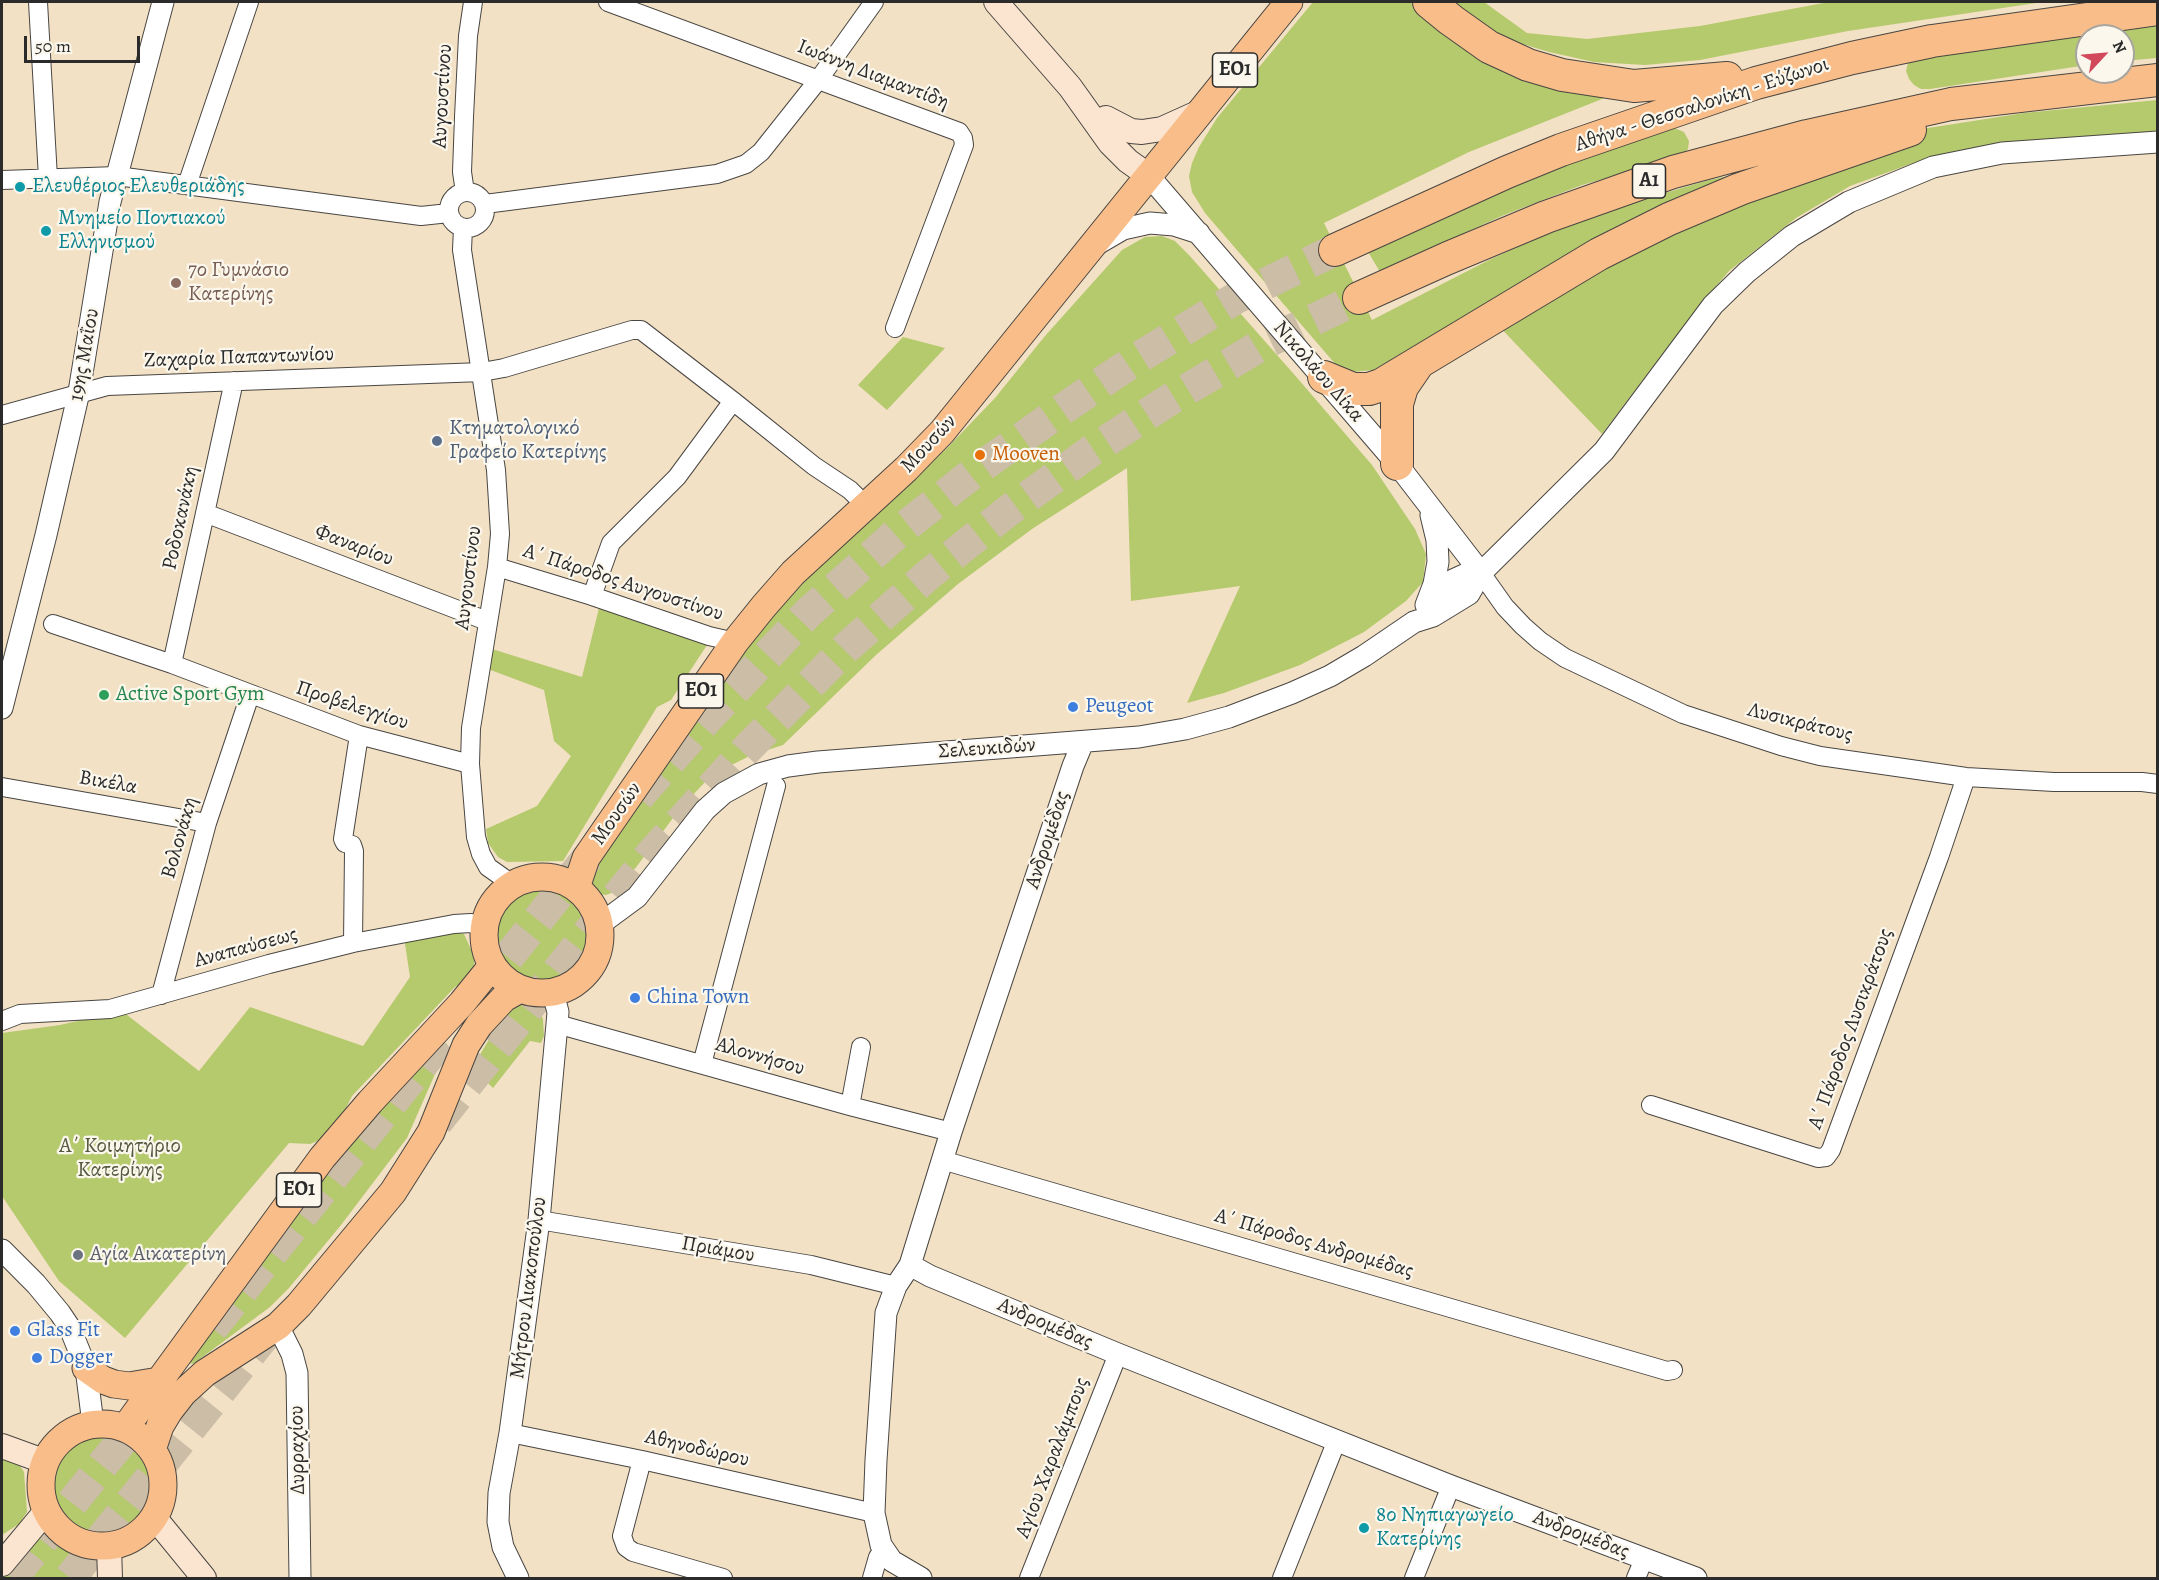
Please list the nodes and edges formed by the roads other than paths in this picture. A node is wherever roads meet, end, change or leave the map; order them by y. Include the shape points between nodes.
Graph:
1 (38, 2) edge
2 (163, 2) edge
3 (249, 2) edge
4 (473, 2) edge
5 (608, 2) edge
6 (874, 2) edge
7 (996, 2) edge
8 (1289, 2) edge
9 (1429, 2) edge
10 (632, 6) edge
11 (2157, 9) edge
12 (819, 79) junction
13 (2157, 80) edge
14 (1756, 82) junction
15 (1070, 87) junction
16 (1951, 104) junction
17 (1202, 111) junction
18 (1106, 118) junction
19 (2157, 142) edge
20 (117, 176) junction
21 (1149, 176) junction
22 (48, 178) junction
23 (2, 180) edge
24 (187, 185) junction
25 (465, 192) junction
26 (484, 204) junction
27 (449, 213) junction
28 (463, 228) junction
29 (1200, 234) junction
30 (1091, 249) junction
31 (1335, 250) tunnel mouth
32 (1359, 298) tunnel mouth
33 (895, 328) dead end
34 (1418, 364) junction
35 (482, 372) junction
36 (1324, 377) junction
37 (234, 381) junction
38 (79, 392) junction
39 (733, 401) junction
40 (2, 415) edge
41 (1397, 464) junction
42 (1423, 498) junction
43 (861, 511) junction
44 (205, 513) junction
45 (498, 567) junction
46 (1480, 573) junction
47 (592, 596) junction
48 (1426, 605) junction
49 (487, 621) junction
50 (1414, 622) junction
51 (53, 624) dead end
52 (735, 642) junction
53 (172, 664) junction
54 (250, 695) junction
55 (2, 708) edge
56 (358, 735) junction
57 (1083, 742) junction
58 (470, 764) junction
59 (1965, 777) junction
60 (2157, 784) edge
61 (776, 786) dead end
62 (2, 787) edge
63 (207, 823) junction
64 (512, 884) junction
65 (576, 888) junction
66 (599, 925) junction
67 (483, 928) junction
68 (353, 944) junction
69 (492, 966) junction
70 (520, 989) junction
71 (553, 993) junction
72 (161, 995) junction
73 (2, 1007) edge
74 (20, 1014) junction
75 (2, 1021) edge
76 (557, 1024) junction
77 (861, 1047) dead end
78 (702, 1064) junction
79 (1651, 1105) dead end
80 (850, 1106) junction
81 (951, 1132) junction
82 (942, 1160) junction
83 (539, 1220) junction
84 (2, 1250) edge
85 (910, 1265) junction
86 (896, 1286) junction
87 (278, 1326) junction
88 (1118, 1354) junction
89 (86, 1368) junction
90 (1673, 1370) dead end
91 (159, 1381) junction
92 (93, 1425) junction
93 (125, 1428) junction
94 (510, 1433) junction
95 (1337, 1440) junction
96 (2, 1446) edge
97 (152, 1450) junction
98 (642, 1460) junction
99 (46, 1462) junction
100 (1451, 1486) junction
101 (47, 1510) junction
102 (874, 1513) junction
103 (154, 1517) junction
104 (109, 1546) junction
105 (886, 1552) junction
106 (2, 1564) edge
107 (1640, 1569) edge
108 (110, 1578) edge
109 (204, 1578) edge
110 (300, 1578) edge
111 (518, 1578) edge
112 (723, 1578) edge
113 (872, 1578) edge
114 (921, 1578) edge
115 (1029, 1578) edge
116 (1282, 1578) edge
117 (1414, 1578) edge
118 (1696, 1578) edge

1 - 22 street
2 - 20 street, 19ης Μαΐου
3 - 24 street
4 - 25 street, Αυγουστίνου via 464,117
5 - 10 street, Ιωάννη Διαμαντίδη
6 - 12 street
7 - 15 main road, Νικολάου Δίκα
8 - 17 main road, Μουσών / ΕΟ1
9 - 14 highway via 1490,47 1528,65 1562,75 1634,86 1732,78
10 - 12 street, Ιωάννη Διαμαντίδη
11 - 14 highway, Αθήνα - Θεσσαλονίκη - Εύζωνοι via 1923,42
12 - 26 street via 761,152 734,169
12 - 33 street, Ιωάννη Διαμαντίδη via 959,132 963,138 964,145
13 - 16 highway, Α1
14 - 31 highway, Αθήνα - Θεσσαλονίκη - Εύζωνοι via 1561,150
15 - 18 main road, Νικολάου Δίκα
15 - 21 main road, Νικολάου Δίκα via 1110,143
16 - 32 highway, Α1 via 1819,133 1673,172 1546,217
16 - 34 highway via 1916,128 1740,189 1669,219 1599,254
17 - 18 main road via 1162,129 1142,132 1131,131
17 - 21 main road, Μουσών / ΕΟ1
18 - 21 main road, Νικολάου Δίκα
19 - 46 street via 2002,153 1933,167 1849,202 1792,236 1713,305 1604,451
20 - 22 street
20 - 24 street
20 - 38 street, 19ης Μαΐου
21 - 29 street, Νικολάου Δίκα
21 - 30 main road, Μουσών / ΕΟ1
22 - 23 street
24 - 27 street via 422,216
25 - 26 street via 477,195
25 - 27 street via 451,202
26 - 28 street via 483,221 474,228
27 - 28 street via 453,223
28 - 35 street, Αυγουστίνου via 462,250
29 - 30 street via 1162,223 1135,225
29 - 36 street, Νικολάου Δίκα
30 - 43 main road, Μουσών / ΕΟ1 via 942,432
34 - 36 highway via 1370,389 1353,389
34 - 41 highway via 1402,387 1397,404
35 - 37 street, Ζαχαρία Παπαντωνίου
35 - 39 street, Ζαχαρία Παπαντωνίου via 641,330
35 - 45 street, Αυγουστίνου via 500,504
36 - 41 street, Νικολάου Δίκα
37 - 38 street, Ζαχαρία Παπαντωνίου via 107,386
37 - 44 street, Ροδοκανάκη
38 - 40 street, Ζαχαρία Παπαντωνίου
38 - 55 street, 19ης Μαΐου
39 - 43 street via 814,466
39 - 47 street via 677,477 611,543
41 - 42 street, Νικολάου Δίκα
42 - 46 street, Νικολάου Δίκα
42 - 48 street via 1435,529 1438,562
43 - 52 main road, Μουσών / ΕΟ1 via 793,573
44 - 49 street, Φαναρίου
44 - 53 street, Ροδοκανάκη
45 - 47 street, Α΄ Πάροδος Αυγουστίνου
45 - 49 street, Αυγουστίνου
46 - 48 street, Σελευκιδών via 1453,580
46 - 50 street, Σελευκιδών via 1474,588 1462,599
46 - 59 street, Λυσικράτους via 1511,613 1553,651 1683,714 1820,756
47 - 52 street, Α΄ Πάροδος Αυγουστίνου
48 - 50 street, Σελευκιδών
49 - 58 street, Αυγουστίνου via 471,728
50 - 57 street, Σελευκιδών via 1330,676 1229,717 1139,737
51 - 53 street, Προβελεγγίου
52 - 65 main road, Μουσών / ΕΟ1 via 586,858
53 - 54 street, Προβελεγγίου
54 - 56 street, Προβελεγγίου
54 - 63 street, Βολονάκη
56 - 58 street, Προβελεγγίου
56 - 68 street via 343,839 354,851
57 - 66 street, Σελευκιδών via 818,762 759,774 724,793 705,810 637,897
57 - 81 street, Ανδρομέδας
58 - 64 street, Αυγουστίνου via 481,854 488,867
59 - 60 street, Λυσικράτους
59 - 79 street, Α΄ Πάροδος Λυσικράτους via 1939,858 1826,1157 1818,1158
61 - 78 street
62 - 63 street, Βικέλα
63 - 72 street, Βολονάκη
64 - 65 main road via 538,877 558,879
64 - 67 main road via 493,903
65 - 66 main road via 591,904
66 - 71 main road via 599,947 590,968 574,984
67 - 68 street, Αναπαύσεως via 471,923 454,924
67 - 69 main road
68 - 72 street, Αναπαύσεως
69 - 70 main road
69 - 91 main road, ΕΟ1 via 322,1158
70 - 71 main road
70 - 87 main road via 504,998 466,1045 431,1132 393,1192 300,1305
71 - 76 street, Μήτρου Λιακοπούλου
72 - 74 street, Αναπαύσεως via 110,1009
73 - 74 street, Αναπαύσεως
74 - 75 street, Αναπαύσεως
76 - 78 street, Αλοννήσου
76 - 83 street, Μήτρου Λιακοπούλου
77 - 80 street
78 - 80 street, Αλοννήσου
80 - 81 street, Αλοννήσου
81 - 82 street, Ανδρομέδας
82 - 85 street, Ανδρομέδας
82 - 90 street, Α΄ Πάροδος Ανδρομέδας
83 - 86 street, Πριάμου via 811,1265
83 - 94 street, Μήτρου Λιακοπούλου
84 - 89 street via 60,1313
85 - 86 street
85 - 88 street, Ανδρομέδας
86 - 102 street via 886,1313
87 - 97 main road via 205,1373 183,1393 160,1426
87 - 110 street, Δυρραχίου via 297,1373
88 - 95 street, Ανδρομέδας
88 - 115 street, Αγίου Χαραλάμπους
89 - 91 main road via 114,1384
89 - 92 street
91 - 93 main road, ΕΟ1
92 - 93 main road
92 - 99 main road via 64,1437
93 - 97 main road
94 - 98 street, Αθηνοδώρου
94 - 111 street, Μήτρου Λιακοπούλου via 498,1522 503,1547
95 - 100 street, Ανδρομέδας
95 - 116 street
96 - 99 main road
97 - 103 main road via 163,1483
98 - 102 street, Αθηνοδώρου
98 - 112 street via 622,1536 626,1547
99 - 101 main road via 42,1494
100 - 107 street, Ανδρομέδας
100 - 117 street
101 - 104 main road via 57,1526 72,1538 90,1545
101 - 106 main road
102 - 105 street
103 - 104 main road via 127,1541
103 - 109 main road
104 - 108 main road
105 - 113 street via 878,1557
105 - 114 street via 892,1561
107 - 118 street, Ανδρομέδας

